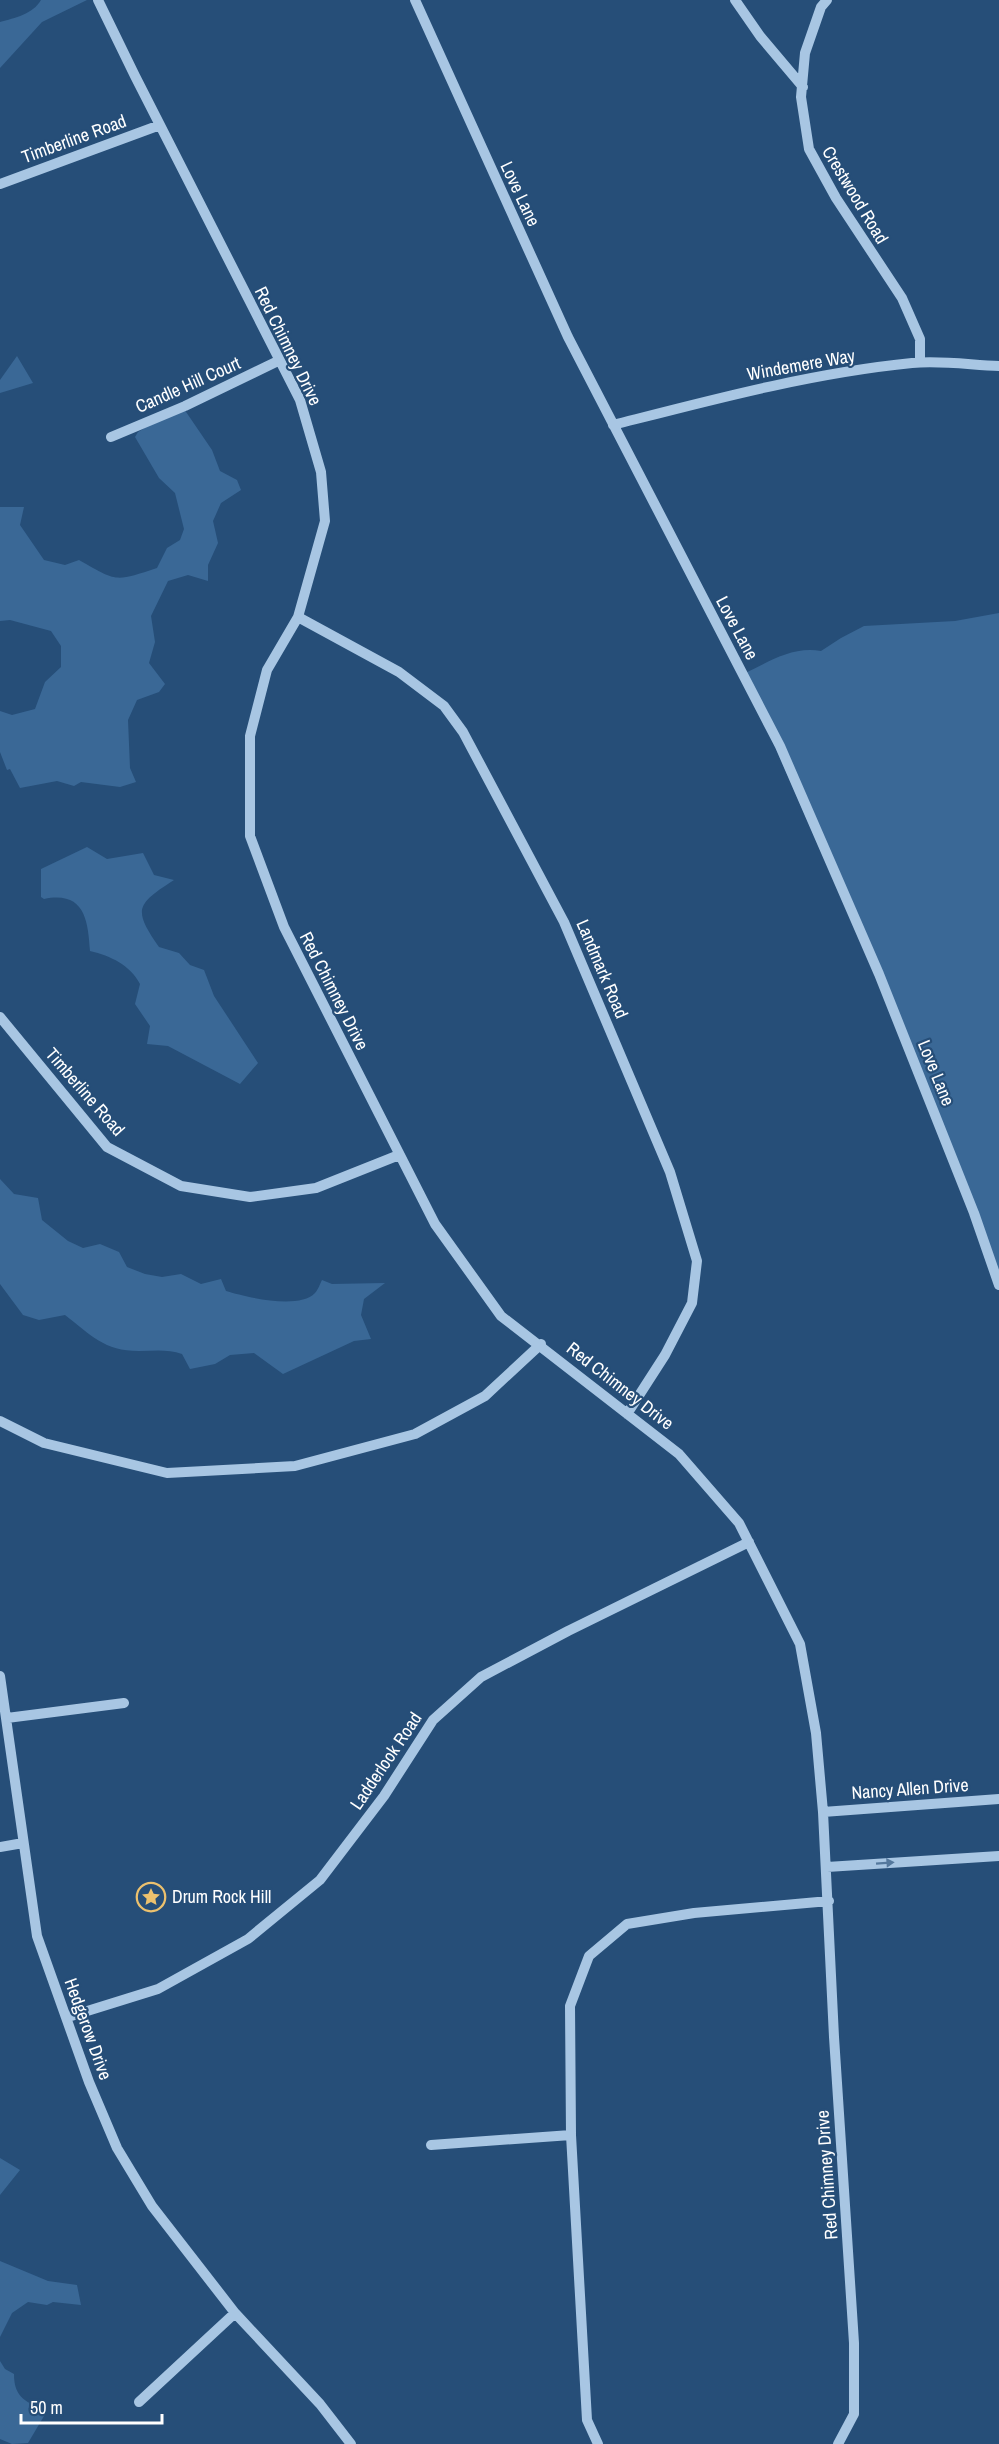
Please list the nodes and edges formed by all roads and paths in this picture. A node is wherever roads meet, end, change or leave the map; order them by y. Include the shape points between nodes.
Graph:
1 (98, 0) edge
2 (415, 0) edge
3 (735, 0) edge
4 (827, 0) edge
5 (803, 87) junction
6 (160, 125) junction
7 (0, 184) edge
8 (278, 361) junction
9 (920, 362) junction
10 (999, 366) edge
11 (613, 425) junction
12 (111, 437) dead end
13 (298, 617) junction
14 (0, 1017) edge
15 (399, 1155) junction
16 (999, 1285) edge
17 (541, 1344) junction
18 (627, 1414) junction
19 (0, 1420) edge
20 (749, 1542) junction
21 (0, 1676) edge
22 (124, 1703) dead end
23 (7, 1718) junction
24 (999, 1799) edge
25 (823, 1812) junction
26 (23, 1843) junction
27 (0, 1847) edge
28 (999, 1856) edge
29 (827, 1867) junction
30 (829, 1901) junction
31 (68, 2017) junction
32 (571, 2135) junction
33 (431, 2145) dead end
34 (235, 2313) junction
35 (139, 2402) dead end
36 (351, 2444) edge
37 (598, 2444) edge
38 (838, 2444) edge

1 - 6 street, Red Chimney Drive
2 - 11 street, Love Lane via 568,337
3 - 5 street
4 - 5 street, Crestwood Road via 805,53
5 - 9 street, Crestwood Road via 809,149 842,208 902,298 920,339
6 - 7 street, Timberline Road
6 - 8 street, Red Chimney Drive
8 - 12 street, Candle Hill Court
8 - 13 street, Red Chimney Drive via 300,400 321,472 325,521
9 - 10 street, Windemere Way
9 - 11 street, Windemere Way via 738,393
11 - 16 street, Love Lane via 780,746 879,974
13 - 15 street, Red Chimney Drive via 267,670 249,736 249,836 284,927
13 - 18 street, Landmark Road via 399,672 444,706 464,732 564,922 670,1172 697,1260 692,1303
14 - 15 street, Timberline Road via 107,1147 181,1186 249,1197 316,1188
15 - 17 street, Red Chimney Drive via 435,1224 501,1316
17 - 18 street, Red Chimney Drive
17 - 19 street via 485,1396 415,1434 294,1466 167,1473 45,1443
18 - 20 street, Red Chimney Drive via 679,1454 738,1523
20 - 25 street, Red Chimney Drive via 800,1644 816,1733
20 - 31 street, Ladderlook Road via 481,1677 433,1720 384,1796 320,1880 248,1939 158,1989
21 - 23 street, Hedgerow Drive
22 - 23 street
23 - 26 street, Hedgerow Drive
24 - 25 street, Nancy Allen Drive
25 - 29 street, Red Chimney Drive
26 - 27 street
26 - 31 street, Hedgerow Drive via 37,1936
29 -> 28 street
29 - 30 street, Red Chimney Drive
30 - 32 street via 694,1913 627,1924 589,1956 570,2006
30 - 38 street, Red Chimney Drive via 854,2343 854,2414
31 - 34 street, Hedgerow Drive via 117,2148 152,2206
32 - 33 street
32 - 37 street via 587,2420
34 - 35 street
34 - 36 street, Hedgerow Drive via 320,2404

